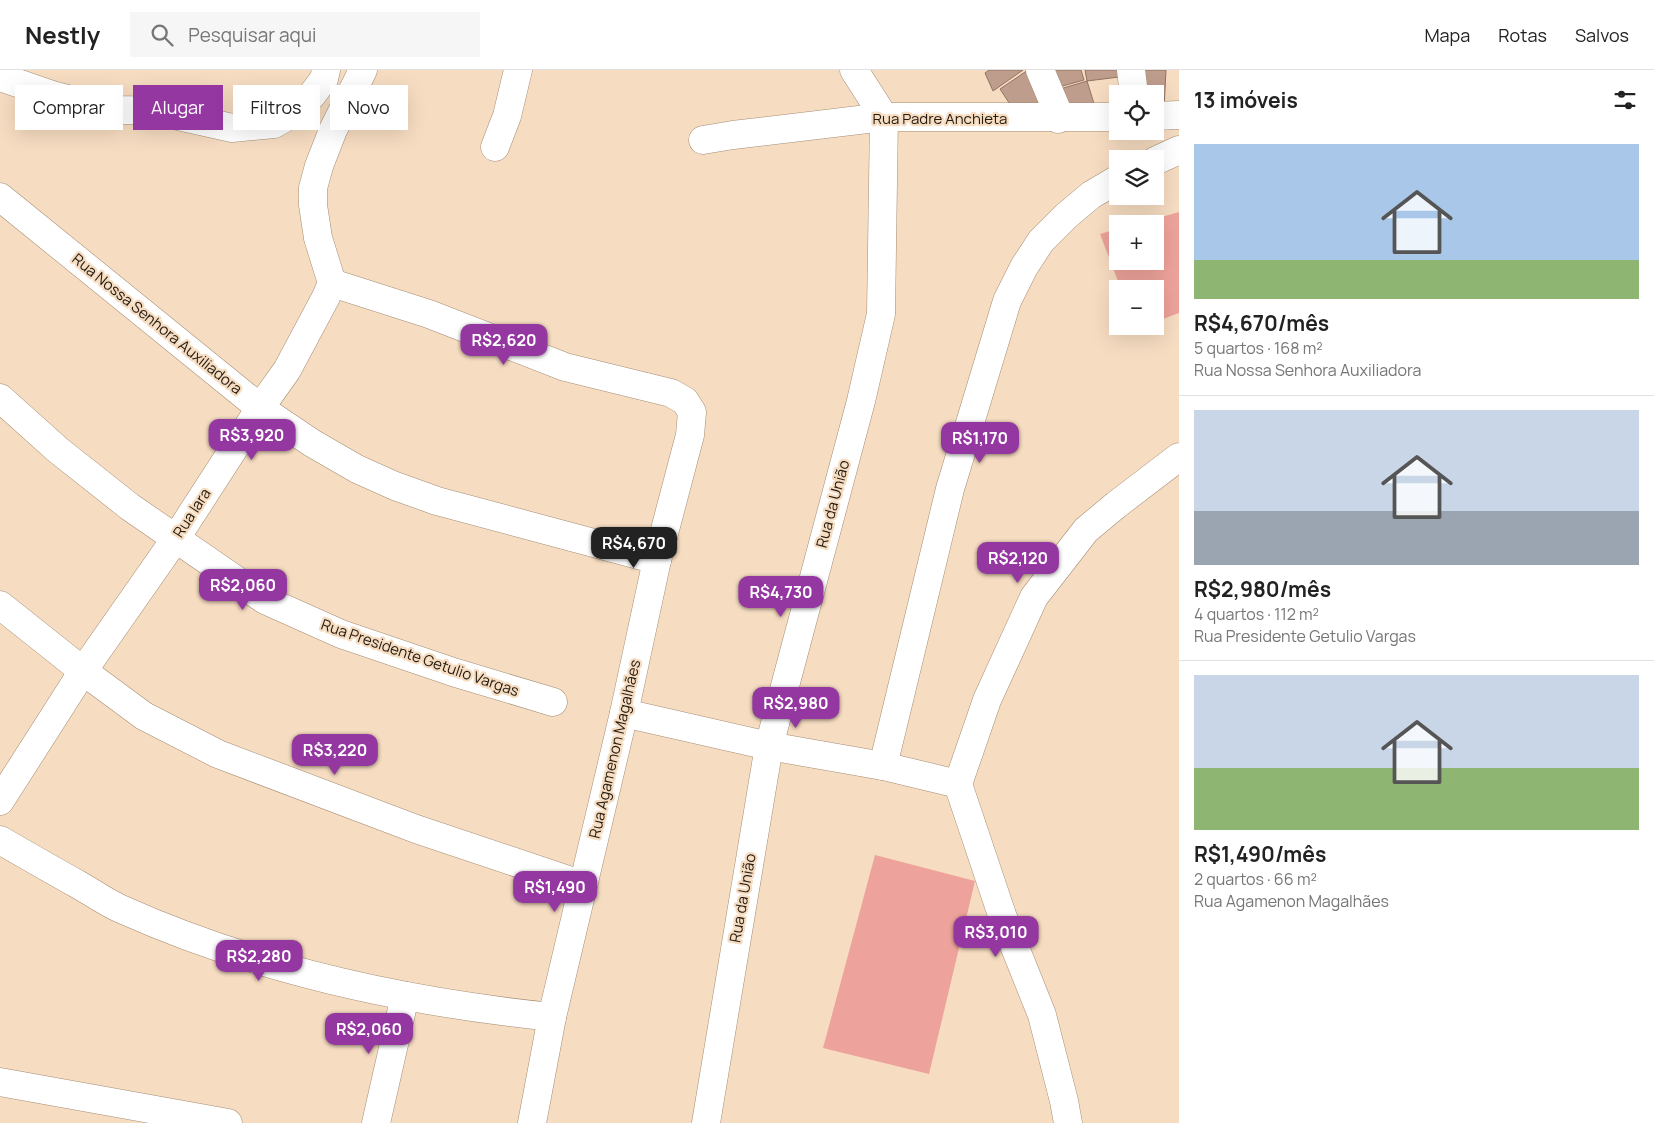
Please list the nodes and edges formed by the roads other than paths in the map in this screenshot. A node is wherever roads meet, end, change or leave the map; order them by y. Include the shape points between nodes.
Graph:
1 (326, 70) edge
2 (363, 70) edge
3 (518, 70) edge
4 (854, 70) edge
5 (1040, 70) edge
6 (1131, 70) edge
7 (0, 77) edge
8 (1133, 85) edge
9 (1179, 115) edge
10 (1164, 116) edge
11 (884, 117) junction
12 (1109, 118) edge
13 (1058, 119) junction
14 (703, 140) dead end
15 (495, 147) dead end
16 (1179, 150) edge
17 (1164, 157) edge
18 (1109, 184) edge
19 (0, 197) edge
20 (332, 283) junction
21 (0, 398) edge
22 (260, 408) junction
23 (1179, 457) edge
24 (176, 538) junction
25 (657, 560) junction
26 (0, 605) edge
27 (83, 672) junction
28 (553, 702) dead end
29 (624, 713) junction
30 (769, 746) junction
31 (883, 766) junction
32 (958, 784) junction
33 (0, 801) edge
34 (0, 840) edge
35 (583, 885) junction
36 (405, 996) junction
37 (552, 1016) junction
38 (0, 1082) edge
39 (228, 1123) edge
40 (376, 1123) edge
41 (532, 1123) edge
42 (706, 1123) edge
43 (1068, 1123) edge

1 - 7 street via 324,79 312,96 296,112 274,124 232,128 156,111 121,110 88,104 52,96
2 - 20 street via 333,130 313,188 318,238
3 - 15 street
4 - 11 street
5 - 13 street
6 - 8 street
9 - 10 street
11 - 13 street, Rua Padre Anchieta
11 - 14 street, Rua Padre Anchieta
11 - 30 street, Rua da União via 881,314
12 - 13 street, Rua Padre Anchieta
16 - 17 street
18 - 31 street via 1091,195 1041,241 1007,301 950,489
19 - 22 street, Rua Nossa Senhora Auxiliadora
20 - 22 street, Rua Iara via 287,370
20 - 25 street, Rua Agamenon Magalhães via 429,314 565,366 680,397 692,412 690,435
21 - 24 street, Rua Presidente Getulio Vargas via 58,450 130,507
22 - 24 street, Rua Iara
22 - 25 street, Rua Nossa Senhora Auxiliadora via 312,443 395,486 437,501
23 - 32 street via 1086,530 1034,597 987,700
24 - 27 street, Rua Iara
24 - 28 street, Rua Presidente Getulio Vargas via 264,600 340,634
25 - 29 street, Rua Agamenon Magalhães
26 - 27 street
27 - 33 street, Rua Iara
27 - 35 street via 144,716 218,754 416,830
29 - 30 street
29 - 35 street, Rua Agamenon Magalhães
30 - 31 street
30 - 42 street, Rua da União
31 - 32 street
32 - 43 street via 1002,915 1042,1015
34 - 36 street via 119,908 188,938 306,974
35 - 37 street, Rua Agamenon Magalhães
36 - 37 street via 495,1011
36 - 40 street
37 - 41 street, Rua Agamenon Magalhães
38 - 39 street

